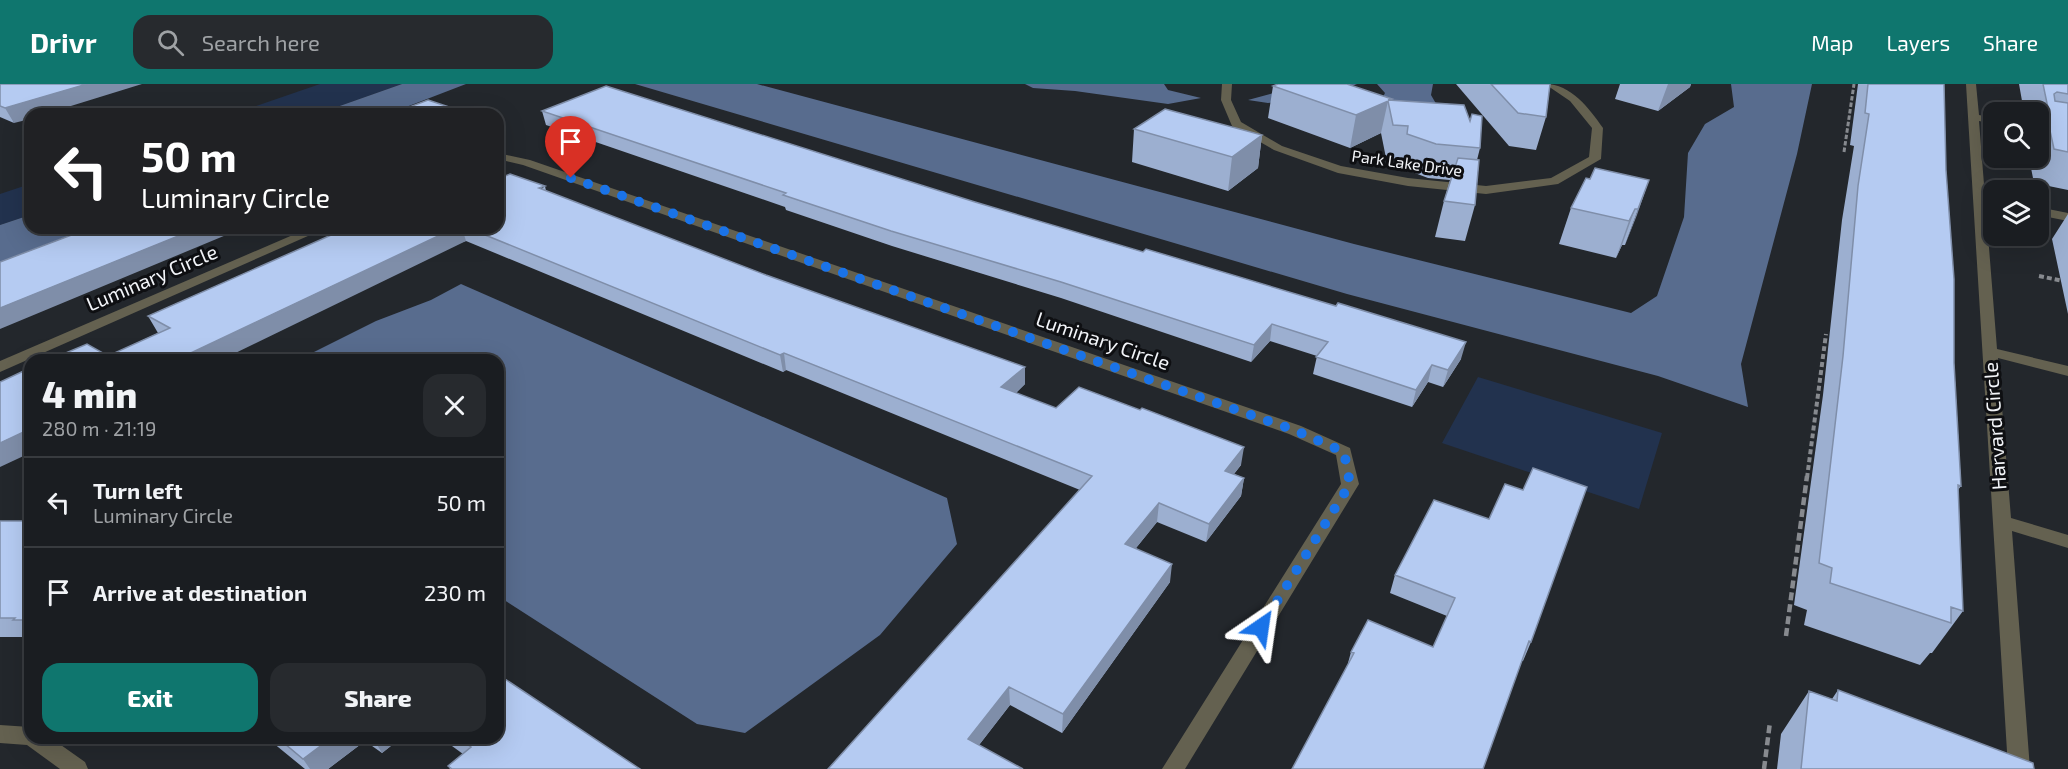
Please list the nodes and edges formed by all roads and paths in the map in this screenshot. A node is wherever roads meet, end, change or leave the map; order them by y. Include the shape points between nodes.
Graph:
1 (1227, 84) edge
2 (1550, 84) edge
3 (1854, 84) edge
4 (1971, 84) edge
5 (1973, 117) junction
6 (1983, 119) edge
7 (1844, 152) dead end
8 (504, 157) edge
9 (1983, 181) edge
10 (2049, 213) edge
11 (2068, 217) edge
12 (306, 234) edge
13 (1987, 246) edge
14 (2039, 276) dead end
15 (2068, 282) edge
16 (1826, 334) dead end
17 (1990, 352) junction
18 (30, 354) edge
19 (24, 357) edge
20 (0, 367) edge
21 (2068, 370) edge
22 (1816, 414) junction
23 (1826, 417) dead end
24 (1803, 511) junction
25 (1814, 514) dead end
26 (2002, 522) junction
27 (2068, 542) edge
28 (1786, 636) dead end
29 (1770, 722) dead end
30 (0, 734) edge
31 (24, 736) edge
32 (42, 744) edge
33 (1998, 760) edge
34 (2021, 768) edge
35 (77, 769) edge
36 (1173, 769) edge
37 (1764, 769) edge

1 - 2 street, Park Lake Drive via 1226,100 1236,124 1278,148 1338,169 1408,182 1486,190 1554,181 1594,159 1598,128 1574,99
3 - 7 path
4 - 5 street, Harvard Circle
5 - 6 street
5 - 9 street, Harvard Circle
8 - 36 street, Luminary Circle via 1272,422 1344,452 1350,484
10 - 11 street
12 - 18 street, Luminary Circle
13 - 17 street, Harvard Circle
14 - 15 path
16 - 22 path
17 - 21 street
17 - 26 street, Harvard Circle
19 - 20 street, Luminary Circle
22 - 23 path
22 - 24 path
24 - 25 path
24 - 28 path
26 - 27 street
26 - 34 street, Harvard Circle
29 - 37 path
30 - 31 street
32 - 35 street
33 - 34 street, Harvard Circle

